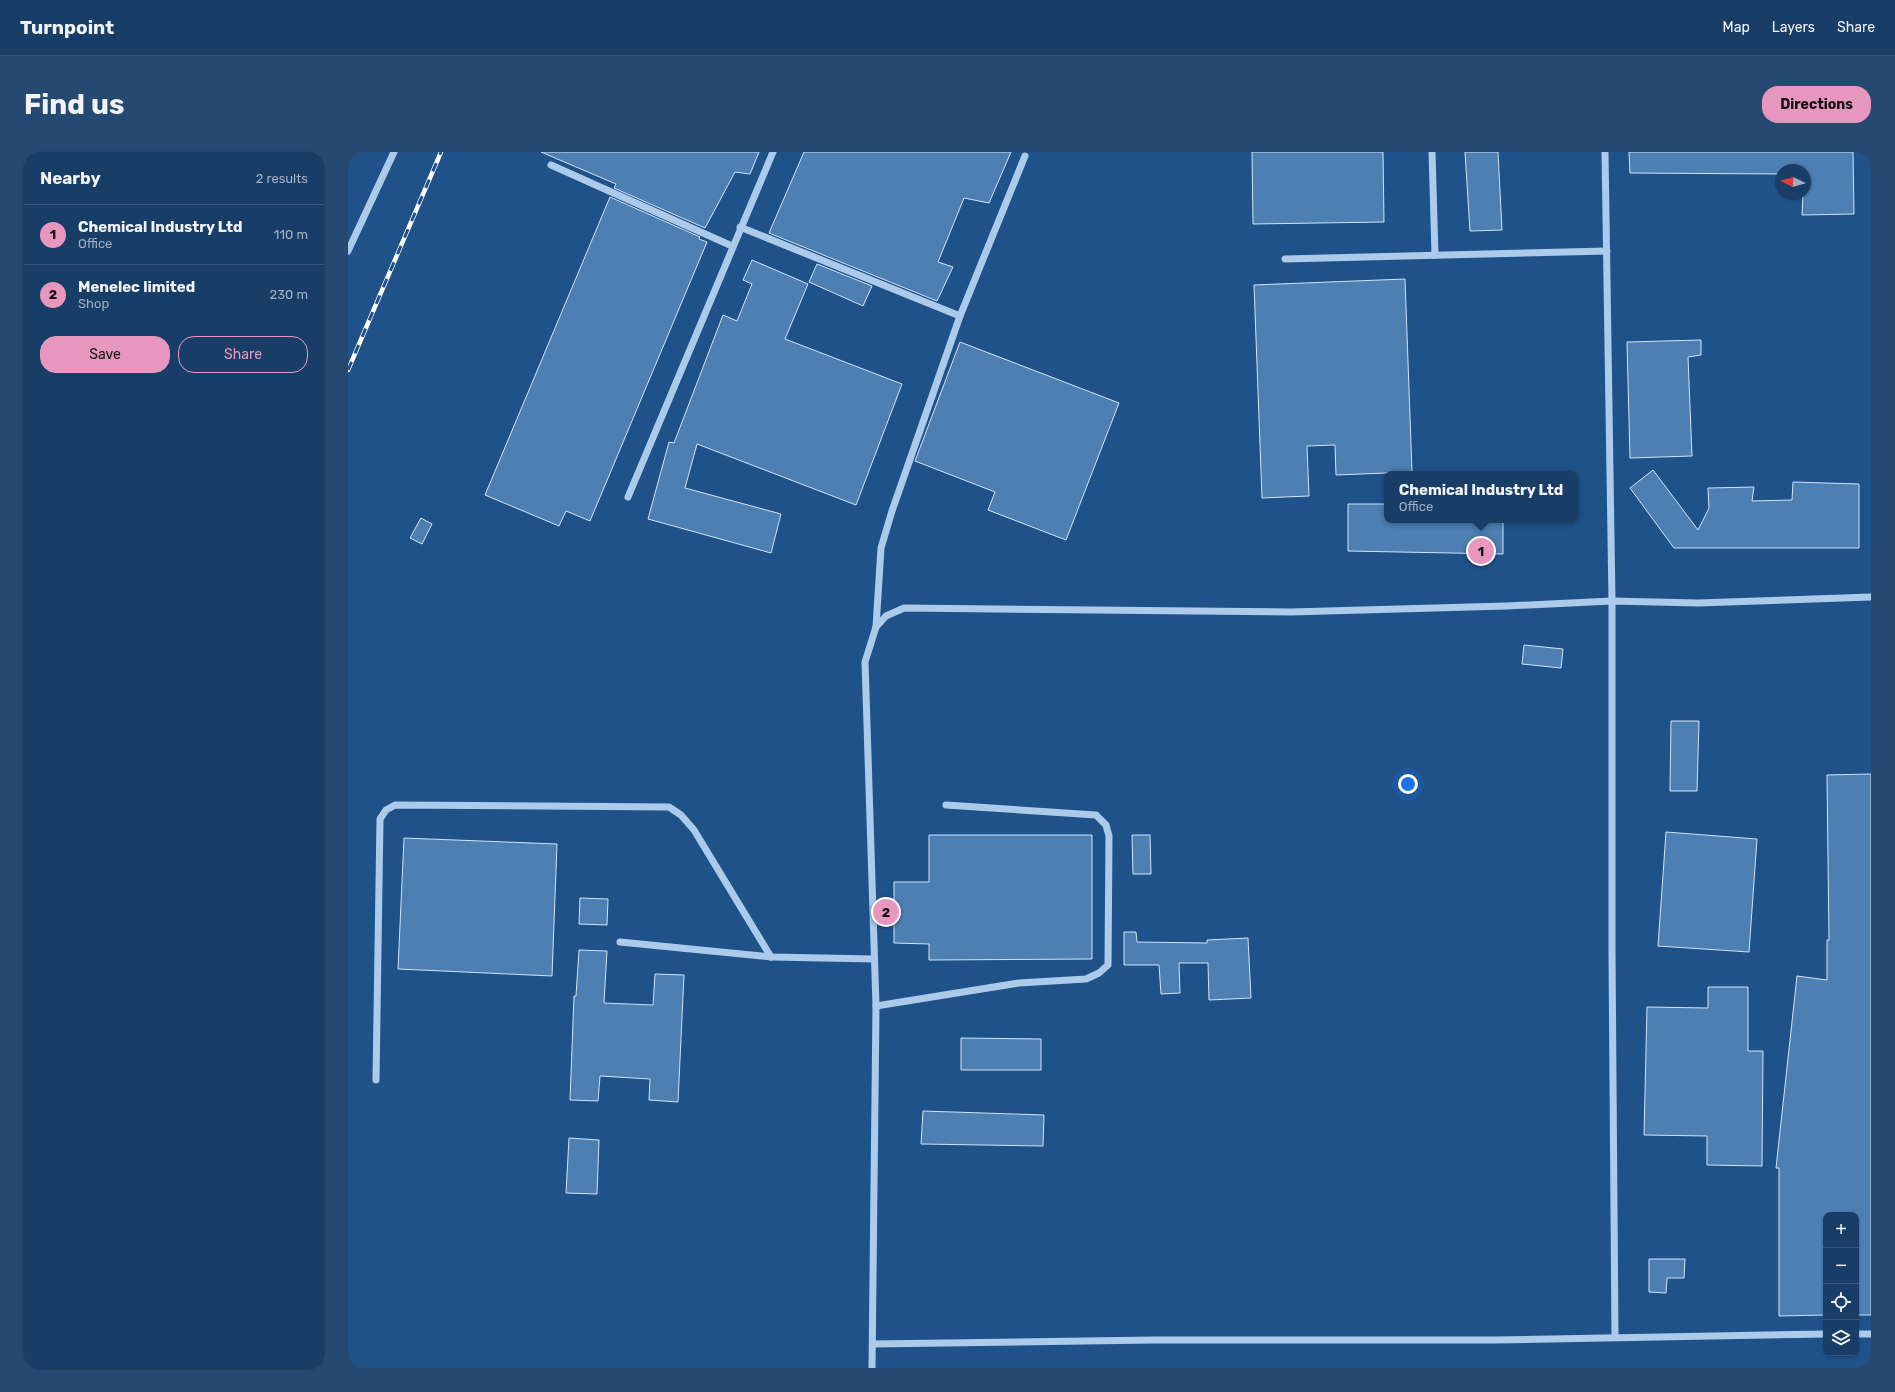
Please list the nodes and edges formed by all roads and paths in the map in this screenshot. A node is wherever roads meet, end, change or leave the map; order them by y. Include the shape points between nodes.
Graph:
1 (394, 152) edge
2 (773, 152) edge
3 (1432, 152) edge
4 (1605, 152) edge
5 (1025, 156) dead end
6 (551, 165) dead end
7 (740, 227) junction
8 (732, 246) junction
9 (348, 251) edge
10 (1606, 251) junction
11 (1435, 255) junction
12 (1285, 259) dead end
13 (960, 316) junction
14 (628, 497) dead end
15 (1871, 597) edge
16 (1612, 601) junction
17 (876, 627) junction
18 (946, 805) dead end
19 (620, 942) dead end
20 (770, 957) junction
21 (874, 959) junction
22 (876, 1006) junction
23 (376, 1080) dead end
24 (1823, 1334) edge
25 (1859, 1334) edge
26 (1871, 1334) edge
27 (1615, 1337) junction
28 (873, 1344) junction
29 (872, 1368) edge

1 - 9 street
2 - 7 street
3 - 11 street
4 - 10 street
5 - 13 street
6 - 8 street
7 - 8 street
7 - 13 street
8 - 14 street
10 - 11 street
10 - 16 street
11 - 12 street
13 - 17 street via 881,548
15 - 16 street via 1698,604
16 - 17 street via 1291,612 904,608 886,616
16 - 27 street
17 - 21 street via 865,662
18 - 22 street via 1096,815 1106,825 1109,836 1108,965 1086,979 1006,984
19 - 20 street
20 - 21 street
20 - 23 street via 694,830 681,815 669,807 395,805 386,810 380,819
21 - 22 street
22 - 28 street
24 - 27 street
25 - 26 street
27 - 28 street
28 - 29 street

